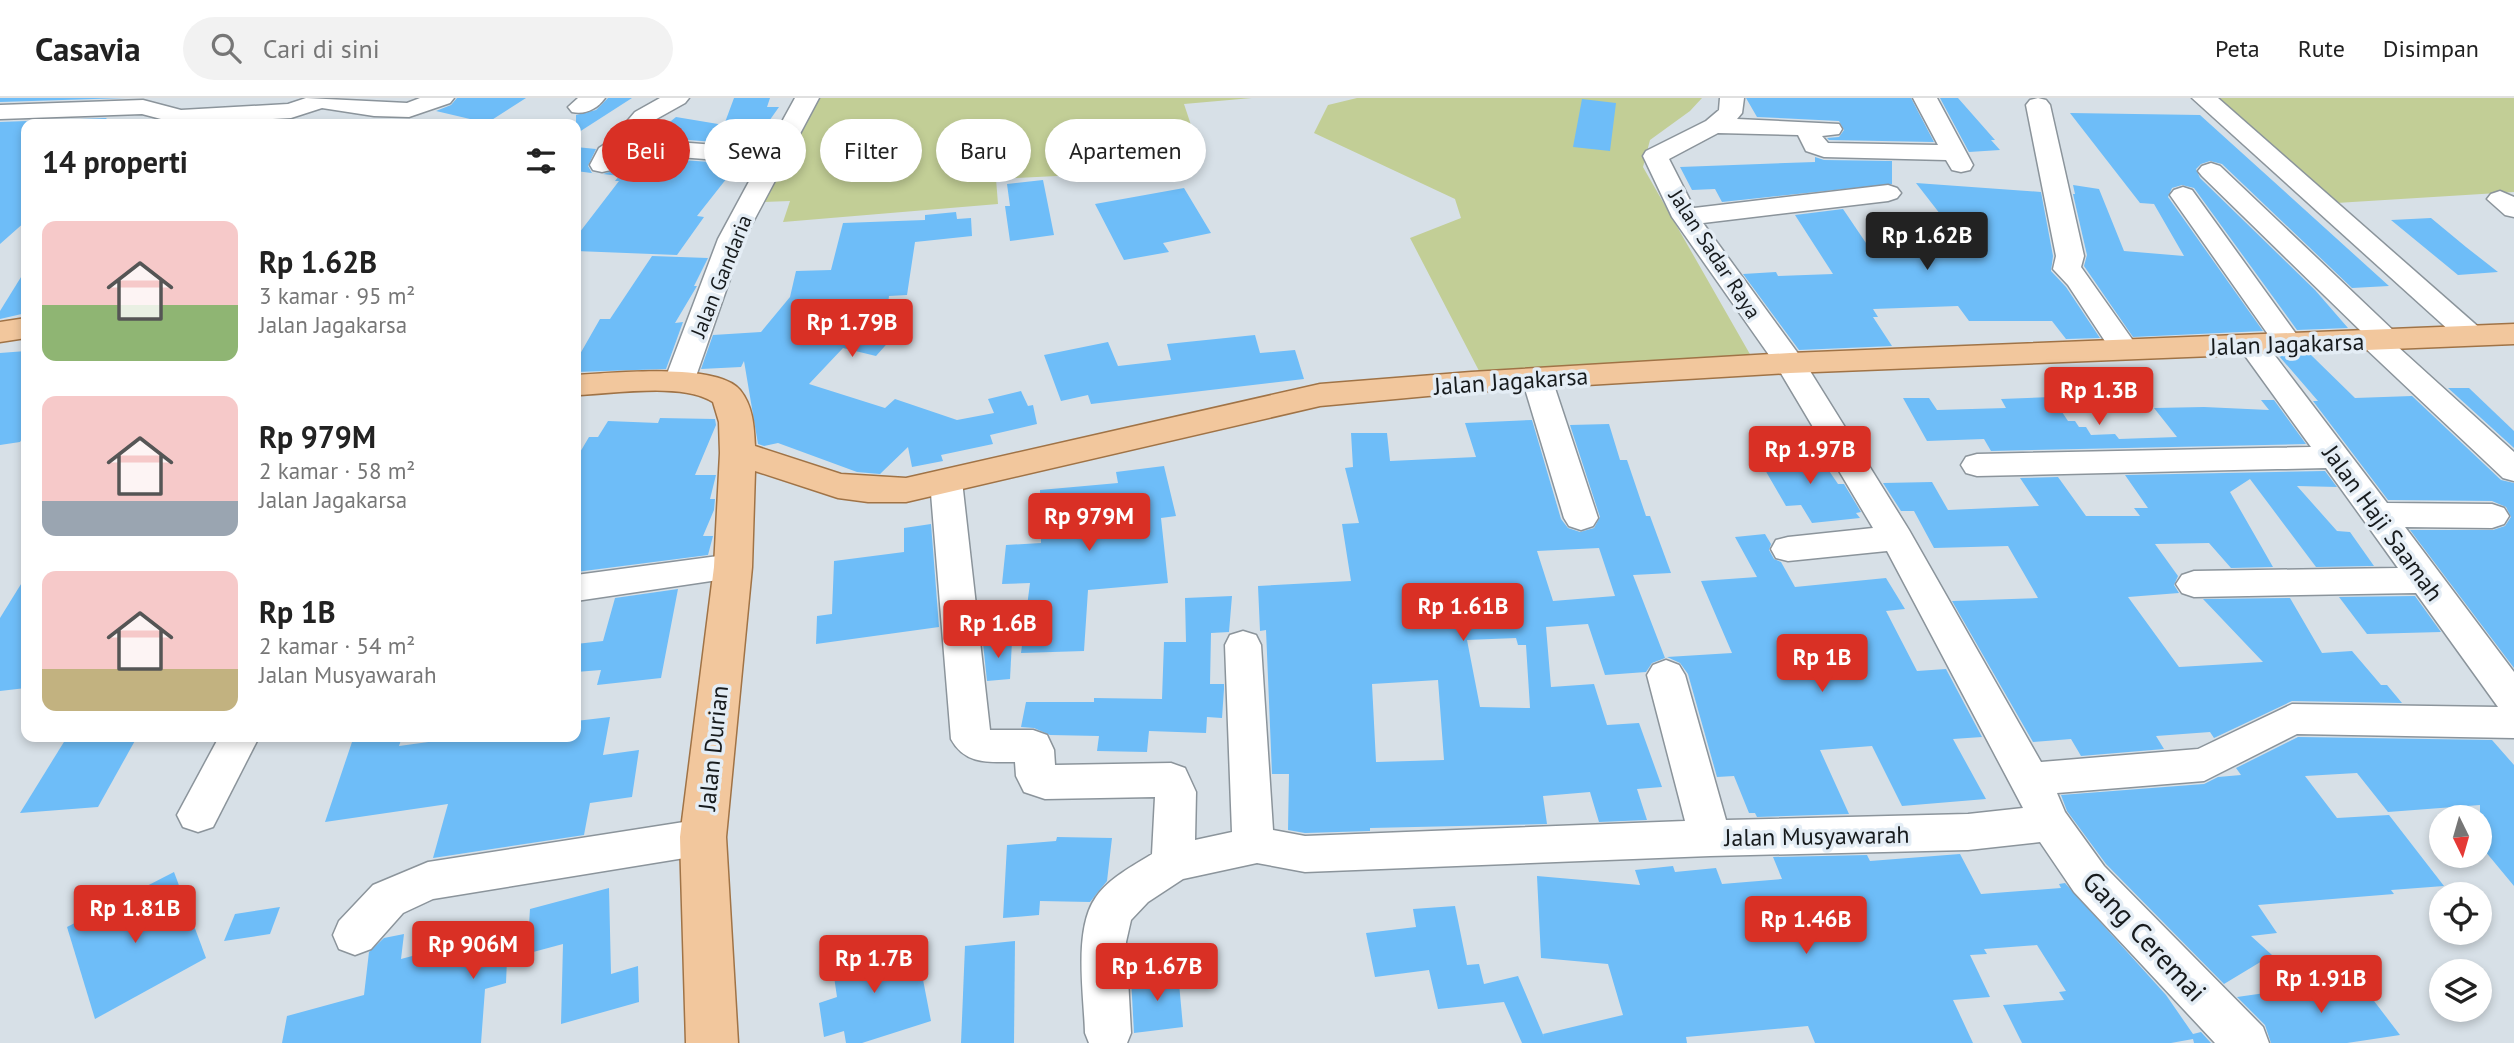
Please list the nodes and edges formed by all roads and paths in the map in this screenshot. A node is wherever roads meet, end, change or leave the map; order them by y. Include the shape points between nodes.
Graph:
1 (200, 98) edge
2 (442, 98) edge
3 (677, 98) edge
4 (807, 98) edge
5 (1925, 98) edge
6 (2204, 98) edge
7 (320, 99) edge
8 (2038, 105) dead end
9 (0, 112) edge
10 (1729, 116) edge
11 (180, 117) junction
12 (641, 119) edge
13 (796, 119) edge
14 (1854, 128) dead end
15 (1807, 129) junction
16 (2211, 171) dead end
17 (763, 182) edge
18 (1888, 193) dead end
19 (2183, 195) dead end
20 (1685, 217) junction
21 (21, 329) edge
22 (0, 332) edge
23 (2514, 334) edge
24 (2472, 336) junction
25 (2380, 340) junction
26 (2289, 344) junction
27 (2253, 345) junction
28 (2124, 349) junction
29 (1790, 363) junction
30 (1537, 379) junction
31 (679, 382) junction
32 (581, 385) edge
33 (738, 453) junction
34 (2335, 457) junction
35 (1977, 465) dead end
36 (2514, 470) edge
37 (946, 481) junction
38 (2377, 514) junction
39 (2492, 516) dead end
40 (1581, 518) dead end
41 (1897, 538) junction
42 (1788, 549) dead end
43 (733, 567) junction
44 (2425, 580) junction
45 (2194, 584) dead end
46 (581, 587) edge
47 (1243, 645) dead end
48 (1667, 675) dead end
49 (2514, 700) edge
50 (2514, 723) edge
51 (236, 742) edge
52 (2030, 779) junction
53 (198, 815) dead end
54 (2050, 823) junction
55 (703, 837) junction
56 (1710, 838) junction
57 (1257, 845) junction
58 (1173, 863) junction
59 (355, 935) dead end
60 (1108, 1034) dead end
61 (712, 1043) edge
62 (2246, 1043) edge

1 - 11 street
2 - 7 street via 409,110
3 - 12 street
4 - 13 street, Jalan Gandaria
5 - 15 street via 1958,159 1824,150 1815,146
6 - 24 street
7 - 11 street via 291,111
8 - 28 street via 2070,256 2067,269
9 - 11 street via 143,107
10 - 15 street
10 - 20 street, Jalan Sadar Raya via 1656,156
14 - 15 street
16 - 25 street
17 - 31 street, Jalan Gandaria via 731,239
18 - 20 street
19 - 26 street
20 - 29 street, Jalan Sadar Raya
21 - 22 main road
23 - 24 main road, Jalan Jagakarsa
24 - 25 main road, Jalan Jagakarsa
25 - 26 main road, Jalan Jagakarsa
25 - 36 street
26 - 27 main road, Jalan Jagakarsa
27 - 28 main road, Jalan Jagakarsa
27 - 34 street, Jalan Haji Saamah
28 - 29 main road, Jalan Jagakarsa
29 - 30 main road, Jalan Jagakarsa
29 - 41 street
30 - 37 main road, Jalan Jagakarsa via 1321,395
30 - 40 street
31 - 32 main road
31 - 33 main road via 710,384 725,392 732,405
33 - 37 main road, Jalan Jagakarsa via 838,486 906,490
33 - 43 main road, Jalan Durian
34 - 35 street
34 - 38 street, Jalan Haji Saamah
37 - 58 street via 971,739 980,746 1033,746 1034,774 1045,782 1171,780 1176,792
38 - 39 street
38 - 44 street, Jalan Haji Saamah
41 - 42 street
41 - 52 street
43 - 46 street
43 - 55 main road, Jalan Durian
44 - 45 street
44 - 49 street, Jalan Haji Saamah
47 - 57 street
48 - 56 street
50 - 52 street via 2292,719 2204,765
51 - 53 street
52 - 54 street
54 - 56 street, Jalan Musyawarah via 1968,832
54 - 62 street, Gang Ceremai via 2088,879
55 - 59 street via 428,881 388,899
55 - 61 main road, Jalan Durian
56 - 57 street, Jalan Musyawarah via 1304,854
57 - 58 street
58 - 60 street via 1133,889 1111,911 1104,942

